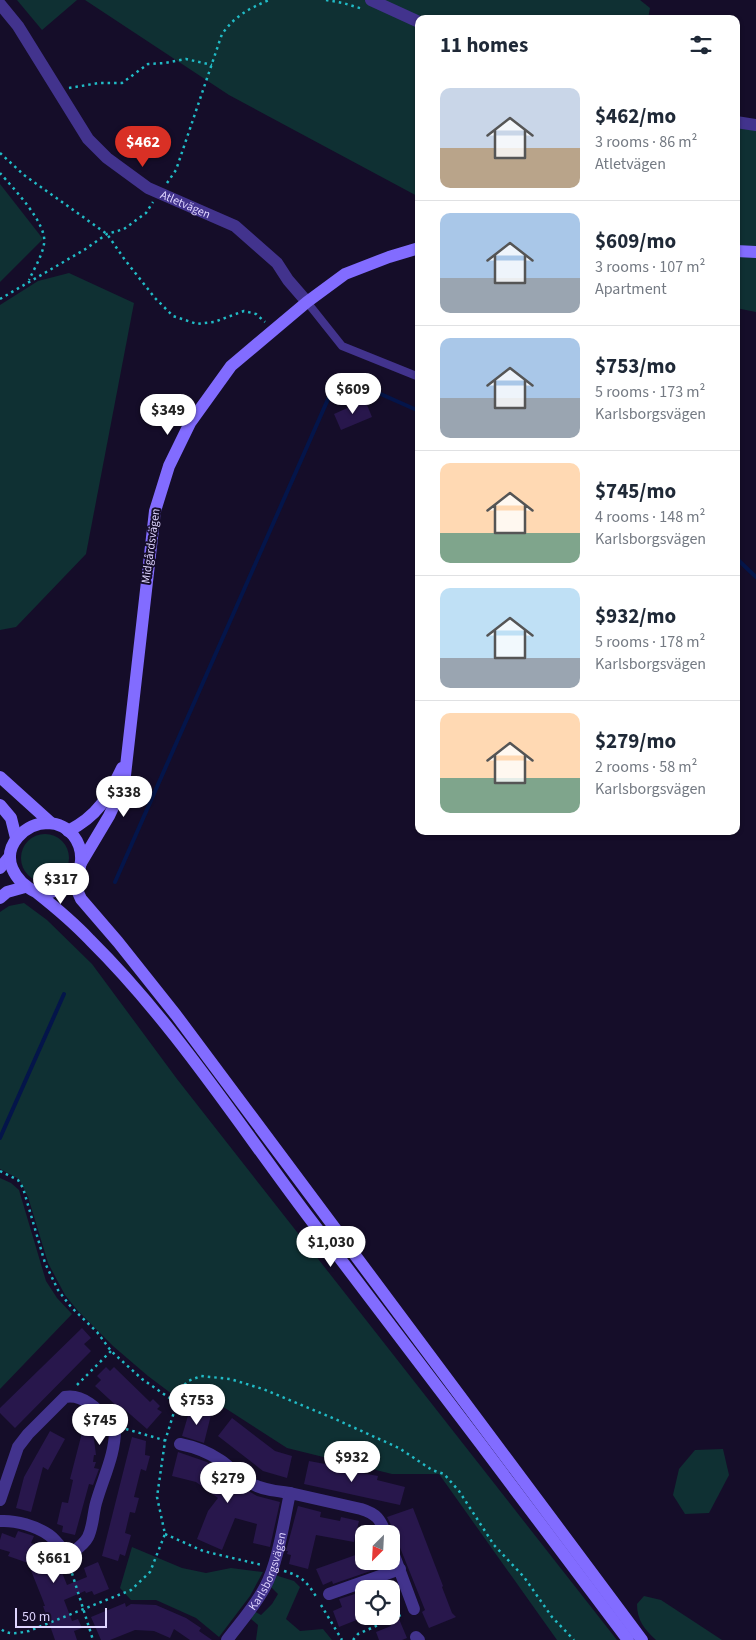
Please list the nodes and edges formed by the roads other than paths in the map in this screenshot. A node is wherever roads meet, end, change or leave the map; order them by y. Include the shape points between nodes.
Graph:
1 (0, 4) edge
2 (369, 5) edge
3 (415, 21) edge
4 (740, 123) edge
5 (756, 125) edge
6 (415, 249) edge
7 (740, 252) edge
8 (756, 252) edge
9 (307, 302) junction
10 (415, 375) edge
11 (126, 759) junction
12 (0, 777) edge
13 (0, 805) edge
14 (51, 823) junction
15 (68, 831) junction
16 (16, 838) junction
17 (10, 856) junction
18 (81, 863) junction
19 (0, 868) edge
20 (73, 881) junction
21 (31, 890) junction
22 (0, 898) edge
23 (180, 1444) road end
24 (290, 1493) junction
25 (0, 1500) edge
26 (0, 1521) edge
27 (383, 1525) edge
28 (400, 1569) edge
29 (397, 1570) edge
30 (329, 1594) dead end
31 (414, 1609) road end
32 (227, 1640) edge
33 (628, 1640) edge
34 (642, 1640) edge

1 - 9 street, Atletvägen via 18,26 88,139 107,158 142,184 235,226 277,262
2 - 3 street
4 - 5 street
6 - 9 main road, Midgårdsvägen via 345,274
7 - 8 main road
9 - 10 lane via 342,346
9 - 11 main road, Midgårdsvägen via 231,366 190,423 169,466 155,512
11 - 15 main road, Midgårdsvägen via 103,804 83,823
11 - 18 main road, Midgårdsvägen via 124,784
12 - 14 main road
13 - 16 main road via 11,818
14 - 15 main road
14 - 16 main road via 33,825
15 - 18 main road via 77,841
16 - 17 main road
17 - 19 main road
17 - 21 main road via 18,880
18 - 20 main road
20 - 21 main road via 58,892 48,894
20 - 34 main road via 81,899 176,1015
21 - 22 main road via 7,892
21 - 33 main road via 90,940 167,1028
23 - 24 street via 196,1447 221,1460 251,1484 265,1490
24 - 27 street via 361,1509 372,1513
24 - 32 street, Karlsborgsvägen via 266,1585
25 - 26 street via 18,1447 65,1397 80,1398 115,1427 116,1437 109,1466 88,1537 68,1556 41,1530
28 - 31 street
29 - 30 street

